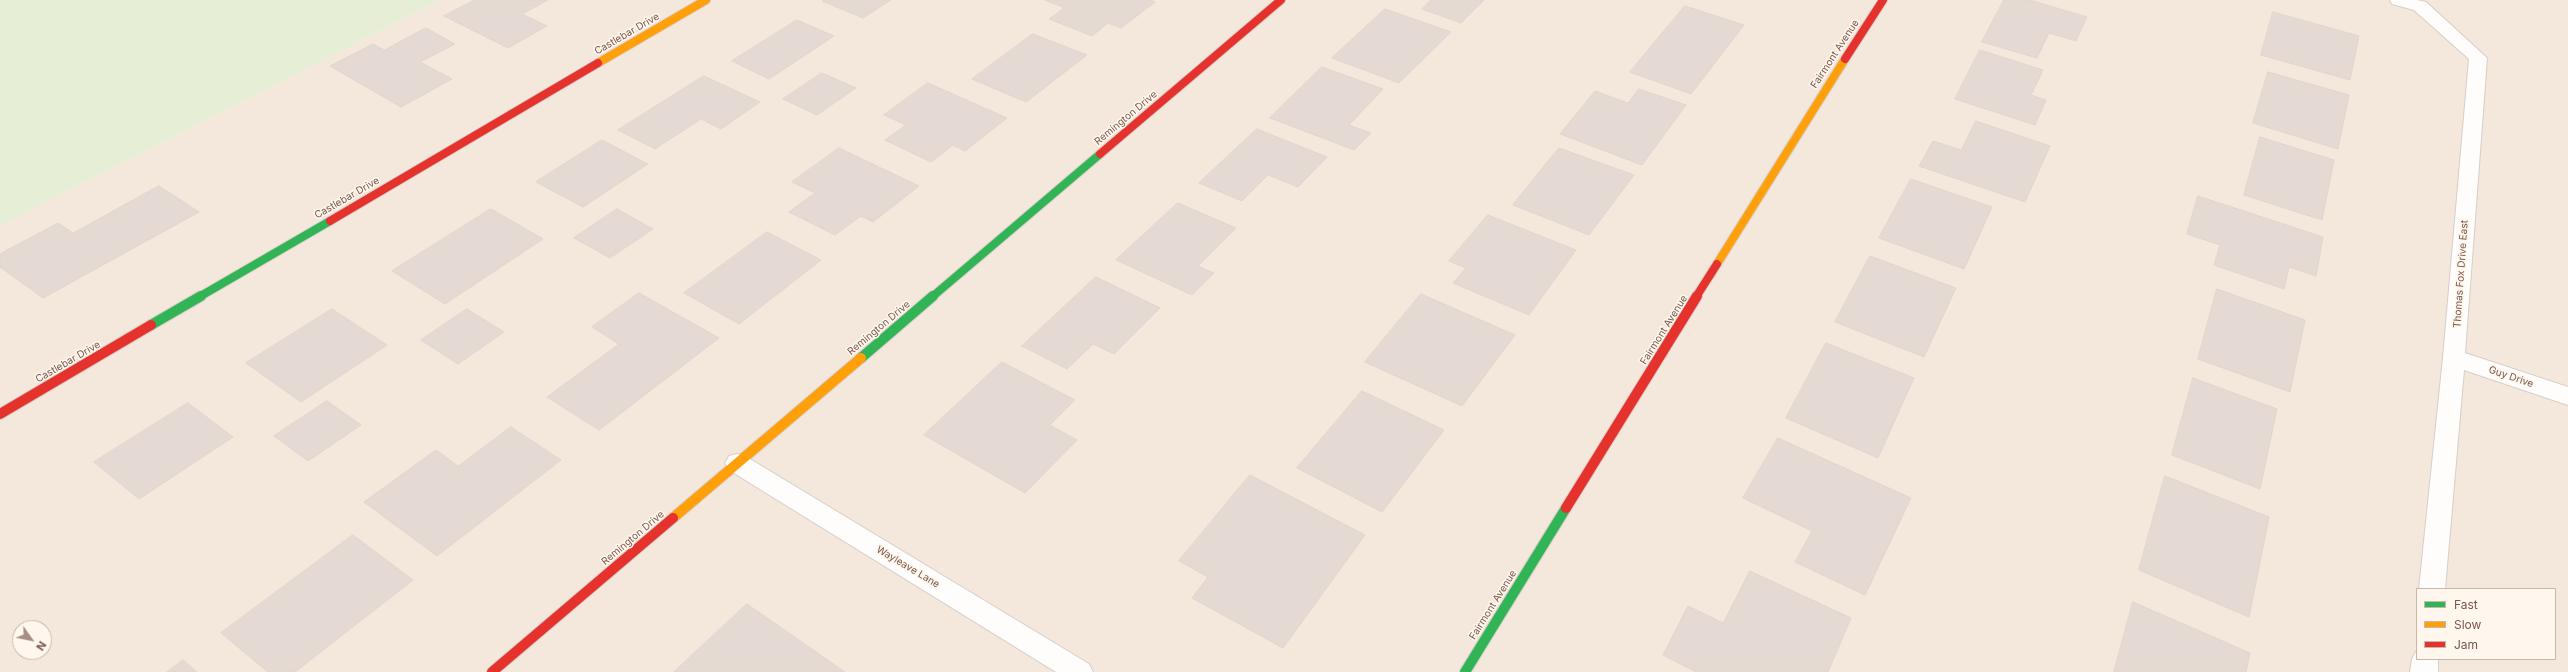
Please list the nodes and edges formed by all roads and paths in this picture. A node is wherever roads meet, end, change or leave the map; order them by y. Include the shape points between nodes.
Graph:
1 (706, 0) edge
2 (1281, 0) edge
3 (1883, 0) edge
4 (2398, 0) edge
5 (2454, 358) junction
6 (2568, 396) edge
7 (0, 414) edge
8 (738, 463) junction
9 (2432, 588) edge
10 (2425, 660) edge
11 (492, 672) edge
12 (1080, 672) edge
13 (1465, 672) edge
14 (2424, 672) edge

1 - 7 street, Castlebar Drive
2 - 8 street, Remington Drive
3 - 13 street, Fairmont Avenue
4 - 5 street, Thomas Fox Drive East via 2420,6 2478,58
5 - 6 street, Guy Drive
5 - 9 street, Thomas Fox Drive East
8 - 11 street, Remington Drive
8 - 12 street, Wayleave Lane
10 - 14 street

